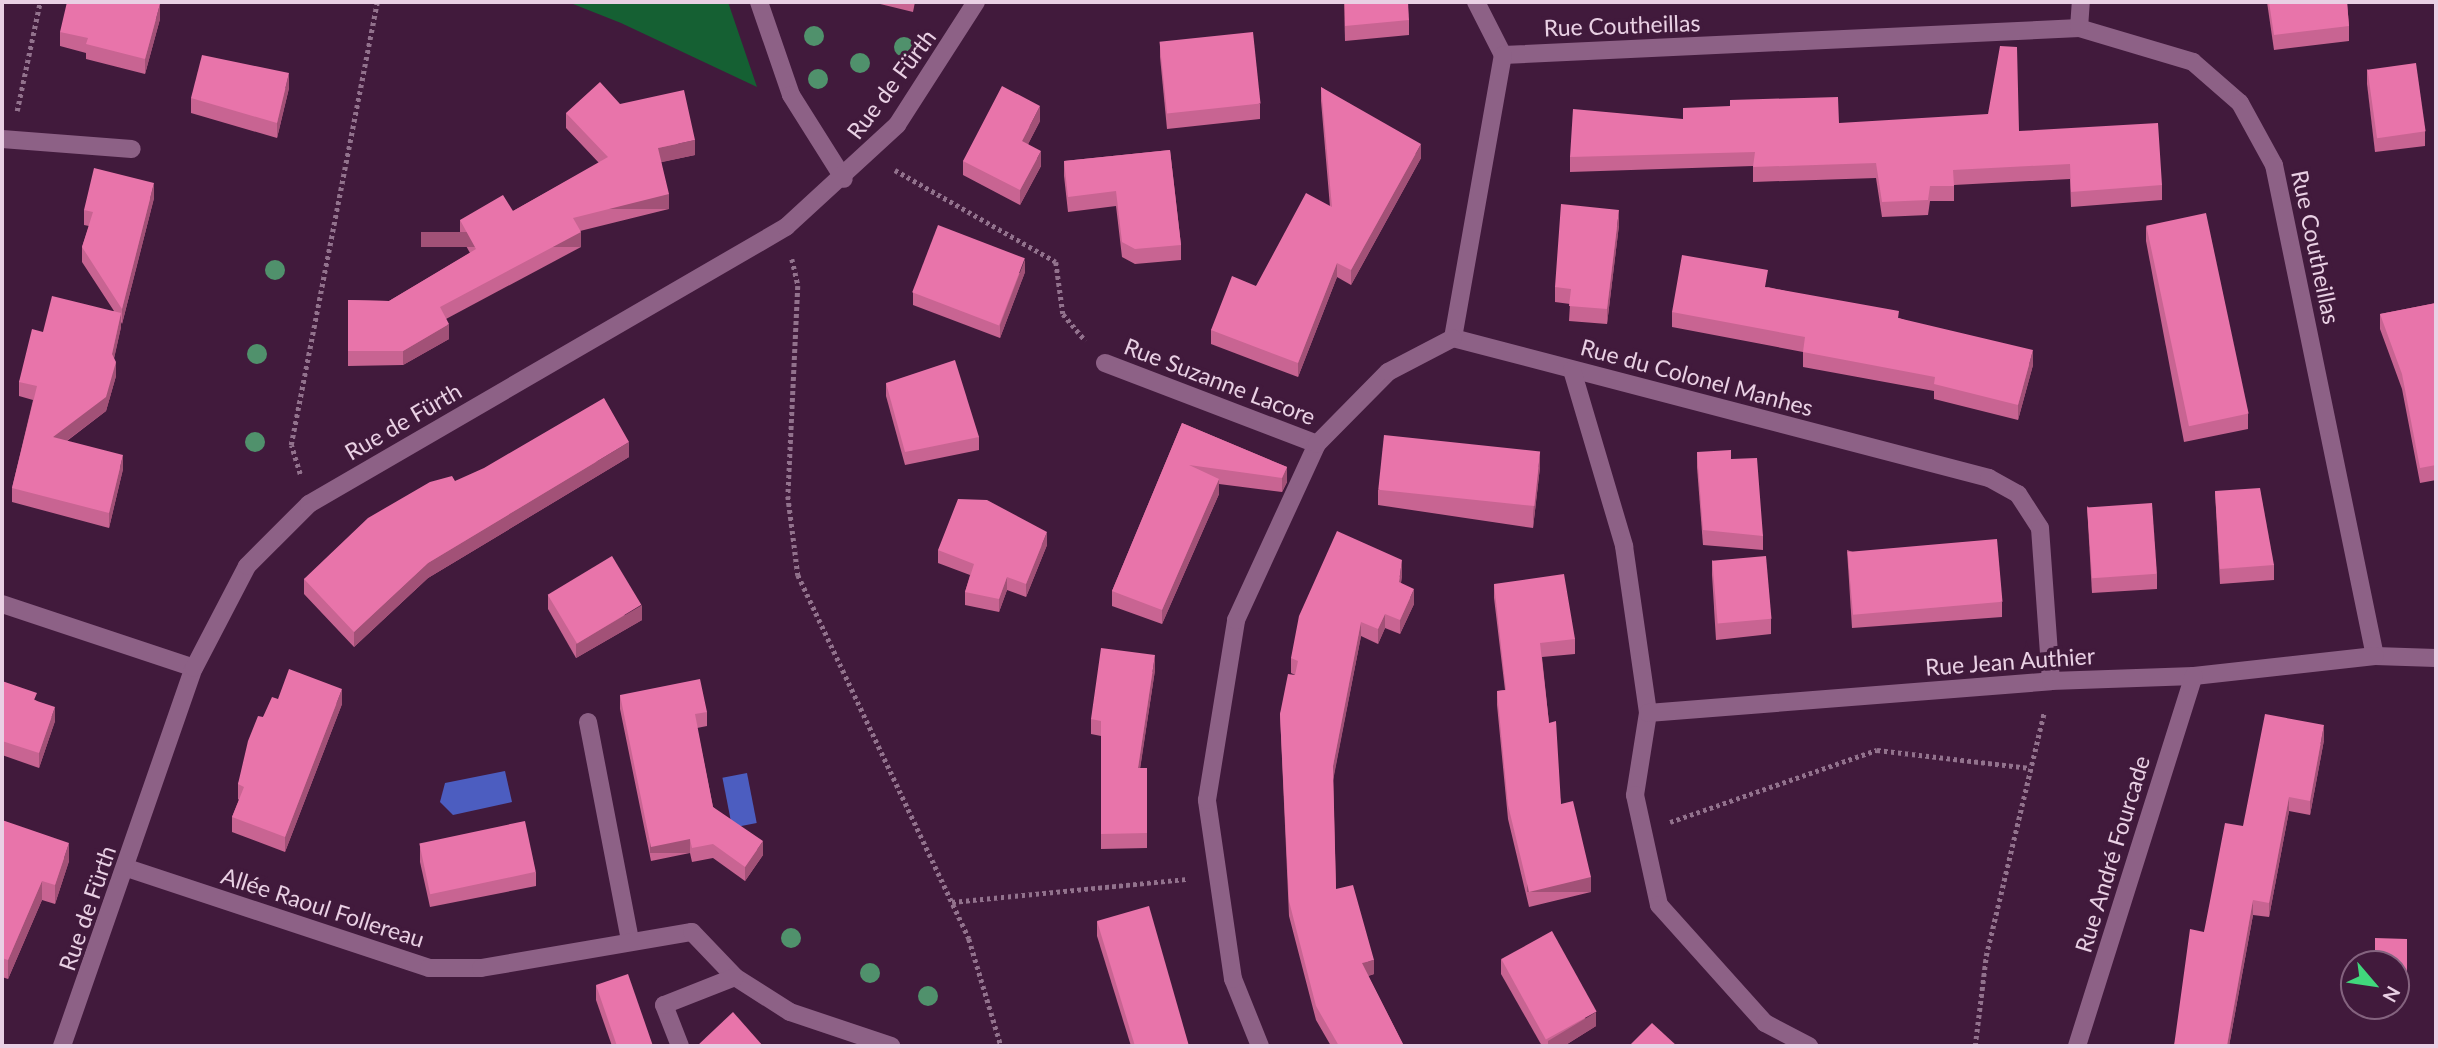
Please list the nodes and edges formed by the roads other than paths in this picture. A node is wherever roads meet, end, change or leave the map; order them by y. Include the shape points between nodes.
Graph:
1 (759, 2) edge
2 (976, 2) edge
3 (1476, 2) edge
4 (2081, 2) edge
5 (2079, 29) junction
6 (1503, 55) junction
7 (7, 139) edge
8 (132, 149) dead end
9 (844, 178) junction
10 (1453, 338) junction
11 (1105, 363) road end
12 (1572, 370) junction
13 (1317, 444) junction
14 (2, 604) edge
15 (2375, 656) junction
16 (2436, 658) edge
17 (194, 668) junction
18 (2194, 676) junction
19 (2051, 681) junction
20 (1648, 713) junction
21 (588, 722) dead end
22 (127, 868) junction
23 (630, 940) junction
24 (735, 977) junction
25 (61, 1046) edge
26 (680, 1046) edge
27 (891, 1046) edge
28 (1260, 1046) edge
29 (1809, 1046) edge
30 (2077, 1046) edge

1 - 9 street via 791,95
2 - 9 street, Rue de Fürth via 952,48 870,156
3 - 6 street
4 - 5 street
5 - 6 street, Rue Coutheillas
5 - 15 street, Rue Coutheillas via 2193,62 2240,103 2274,165
6 - 10 street
7 - 8 street
9 - 17 street, Rue de Fürth via 786,227 309,504 247,566
10 - 12 street, Rue du Colonel Manhes
10 - 13 street, Rue Suzanne Lacore via 1388,372
11 - 13 street, Rue Suzanne Lacore
12 - 19 street, Rue du Colonel Manhes via 1989,478 2018,494 2040,528
12 - 20 street via 1624,546
13 - 28 street, Rue Suzanne Lacore via 1236,620 1207,800 1233,979
14 - 17 street
15 - 16 street
15 - 18 street, Rue Jean Authier
17 - 22 street, Rue de Fürth
18 - 19 street, Rue Jean Authier
18 - 30 street, Rue André Fourcade
19 - 20 street, Rue Jean Authier
20 - 29 street via 1635,795 1659,905 1765,1023
21 - 23 street
22 - 23 street, Allée Raoul Follereau via 429,968 481,968
22 - 25 street, Rue de Fürth
23 - 24 street, Allée Raoul Follereau via 692,932
24 - 26 street via 664,1005
24 - 27 street via 790,1012

